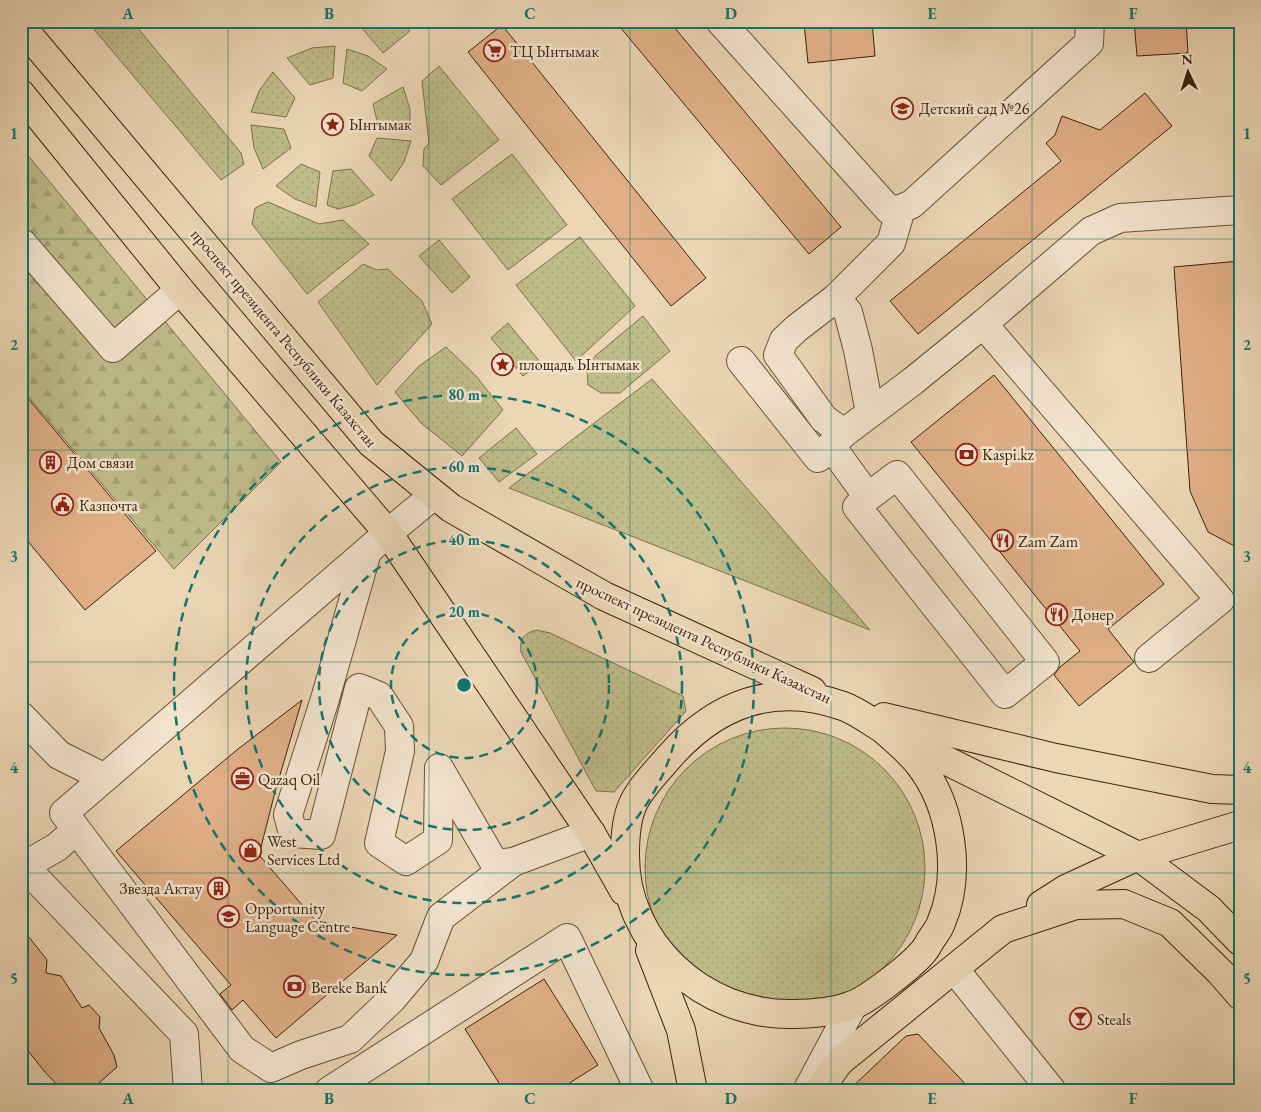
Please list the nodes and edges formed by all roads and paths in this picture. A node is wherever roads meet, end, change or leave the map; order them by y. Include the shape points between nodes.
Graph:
1 (720, 21) edge
2 (1090, 21) edge
3 (21, 26) edge
4 (21, 94) edge
5 (901, 209) junction
6 (1240, 210) edge
7 (22, 244) dead end
8 (180, 290) junction
9 (836, 298) junction
10 (982, 324) junction
11 (741, 361) dead end
12 (870, 413) junction
13 (838, 440) junction
14 (434, 495) junction
15 (868, 497) junction
16 (388, 533) junction
17 (367, 552) junction
18 (1149, 658) dead end
19 (847, 707) junction
20 (21, 716) edge
21 (883, 729) junction
22 (103, 777) junction
23 (1240, 790) edge
24 (1240, 825) edge
25 (76, 830) junction
26 (591, 833) junction
27 (1138, 856) junction
28 (514, 862) junction
29 (636, 914) junction
30 (1004, 930) junction
31 (1240, 941) edge
32 (955, 970) junction
33 (1240, 995) edge
34 (860, 1001) junction
35 (188, 1091) edge
36 (329, 1091) edge
37 (640, 1091) edge
38 (693, 1091) edge
39 (807, 1091) edge
40 (818, 1091) edge
41 (1052, 1091) edge

1 - 5 street via 889,210
2 - 5 street via 1089,43 912,204
3 - 14 main road, проспект президента Республики Казахстан via 371,443
4 - 8 main road
5 - 9 street via 892,243
6 - 10 street via 1120,218 1091,231
7 - 8 street via 113,348
8 - 16 main road
9 - 12 street via 848,312
9 - 13 street via 784,340 778,355
10 - 12 street
10 - 18 street via 1220,600
11 - 13 street via 818,458
12 - 13 street
13 - 15 street
14 - 16 street
14 - 19 main road, проспект президента Республики Казахстан via 604,596
15 - 15 street via 897,475 1046,662 1005,694 856,507
16 - 17 street
16 - 26 main road
17 - 22 street
17 - 28 street via 288,815 294,833 321,834 359,688 379,696 399,726 400,751 379,843 406,861 438,840 439,768 495,864
19 - 21 main road
19 - 23 main road via 1056,758 1212,789
19 - 29 main road via 808,696 777,695 744,703 712,719 685,739 652,776 633,804 625,834 625,871
20 - 22 street via 59,756
21 - 27 main road
21 - 34 main road via 919,764 934,788 952,846 952,882 941,924 922,954
22 - 25 street via 64,813
24 - 27 main road
25 - 28 street via 242,1049 272,1068 350,1039 392,999 424,961 441,917
25 - 35 street via 24,866 184,1034
26 - 28 street
26 - 29 main road
27 - 30 main road via 1066,889
27 - 31 main road via 1210,909
29 - 34 main road via 658,952 683,977 712,996 780,1015 816,1014
29 - 38 main road via 681,1030
30 - 32 main road
30 - 33 main road via 1076,905 1124,904 1170,923
30 - 34 main road
32 - 40 main road via 840,1061
32 - 41 street
34 - 39 street
36 - 37 street via 567,938

